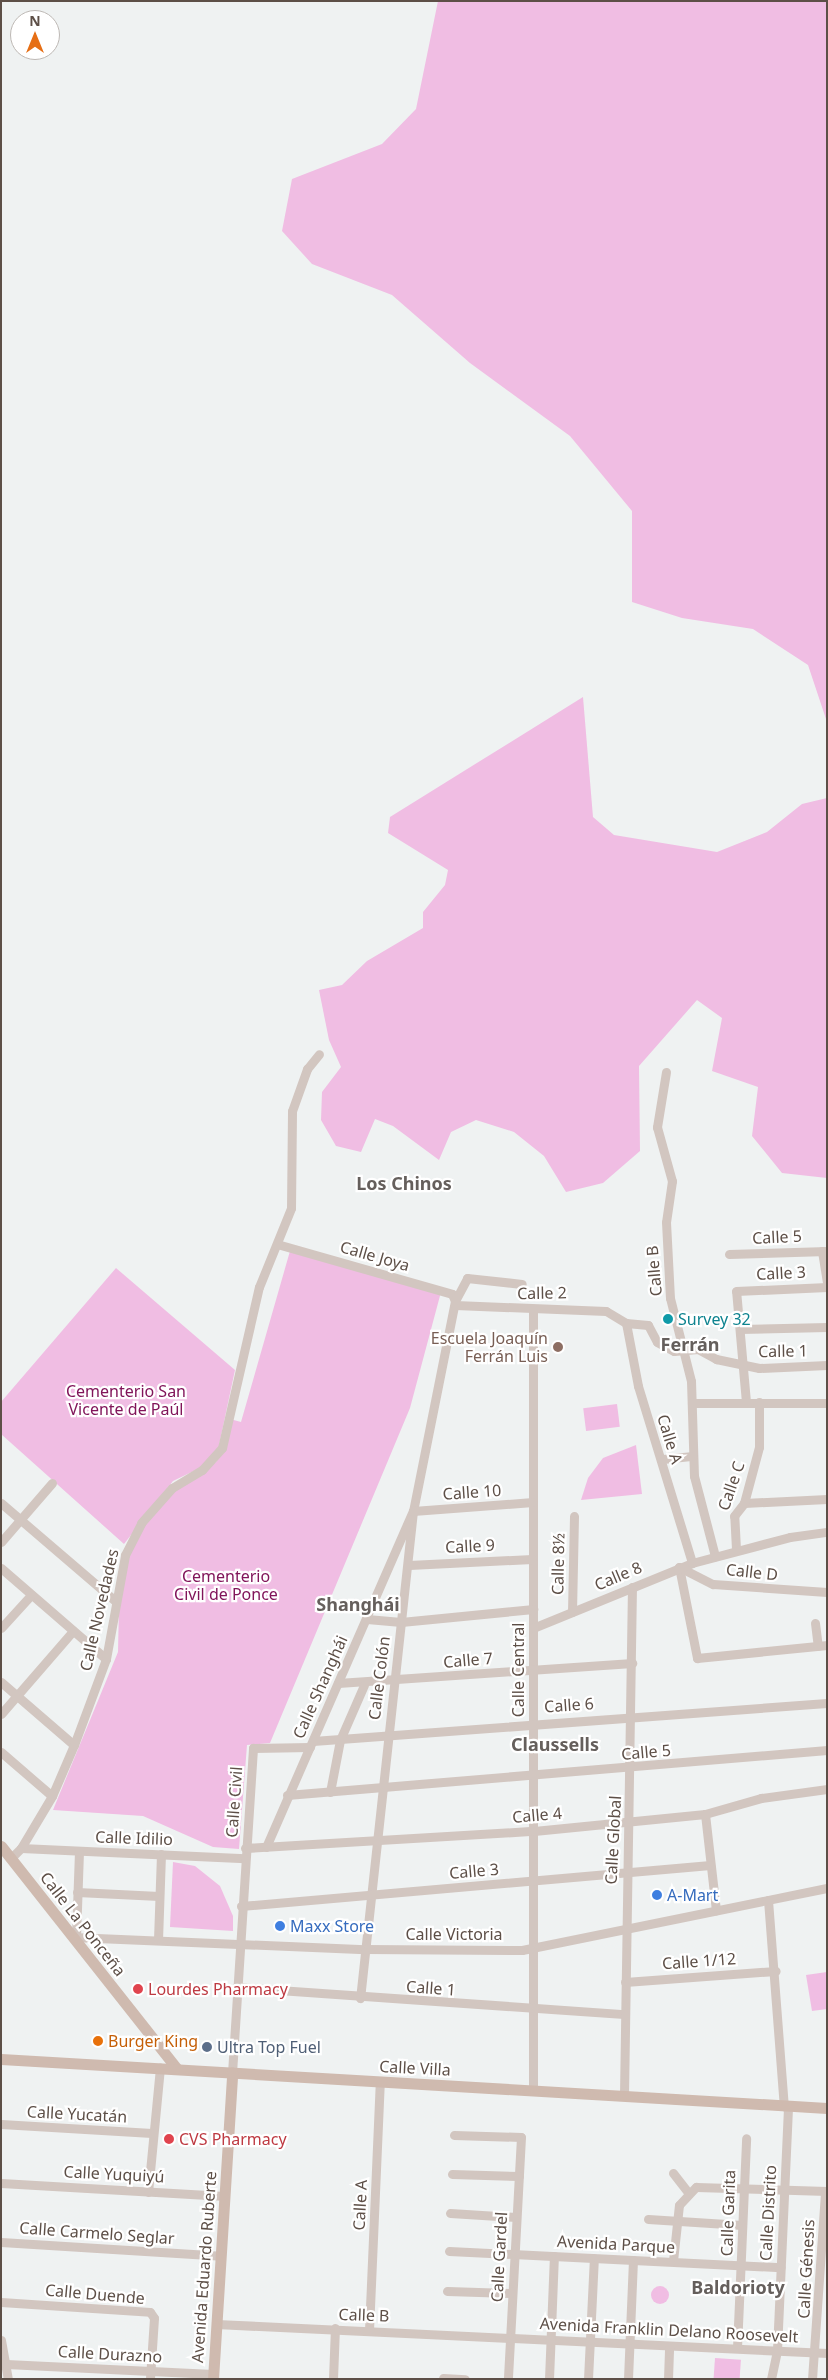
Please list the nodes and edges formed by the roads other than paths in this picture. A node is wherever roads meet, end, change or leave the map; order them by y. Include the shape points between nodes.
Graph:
1 (319, 1054) dead end
2 (666, 1072) dead end
3 (278, 1244) junction
4 (824, 1251) edge
5 (729, 1254) dead end
6 (827, 1282) edge
7 (522, 1284) dead end
8 (827, 1287) edge
9 (455, 1303) junction
10 (533, 1310) junction
11 (626, 1323) junction
12 (827, 1327) edge
13 (740, 1329) junction
14 (684, 1351) junction
15 (741, 1364) junction
16 (827, 1365) edge
17 (746, 1402) junction
18 (759, 1402) junction
19 (827, 1402) edge
20 (692, 1403) junction
21 (693, 1456) junction
22 (662, 1459) junction
23 (52, 1483) dead end
24 (827, 1499) edge
25 (533, 1502) junction
26 (1, 1503) edge
27 (744, 1503) junction
28 (413, 1511) junction
29 (574, 1516) dead end
30 (20, 1519) junction
31 (827, 1532) edge
32 (1, 1542) edge
33 (734, 1550) junction
34 (715, 1556) junction
35 (532, 1559) junction
36 (692, 1563) junction
37 (409, 1565) junction
38 (679, 1567) junction
39 (1, 1568) edge
40 (632, 1587) junction
41 (827, 1592) edge
42 (31, 1595) junction
43 (114, 1600) junction
44 (533, 1609) junction
45 (572, 1612) junction
46 (367, 1619) junction
47 (401, 1622) junction
48 (815, 1623) dead end
49 (1, 1628) edge
50 (533, 1628) junction
51 (73, 1631) junction
52 (822, 1646) edge
53 (106, 1659) junction
54 (632, 1663) junction
55 (532, 1669) junction
56 (1, 1682) edge
57 (338, 1683) junction
58 (394, 1683) junction
59 (364, 1685) junction
60 (17, 1696) junction
61 (827, 1703) edge
62 (1, 1714) edge
63 (632, 1716) junction
64 (532, 1722) junction
65 (388, 1734) junction
66 (340, 1740) junction
67 (311, 1744) junction
68 (74, 1745) junction
69 (253, 1748) joint
70 (827, 1750) edge
71 (1, 1752) edge
72 (631, 1768) junction
73 (534, 1777) junction
74 (383, 1787) junction
75 (827, 1788) edge
76 (330, 1792) junction
77 (287, 1795) junction
78 (52, 1796) junction
79 (705, 1814) junction
80 (630, 1821) junction
81 (534, 1830) junction
82 (376, 1842) junction
83 (1, 1846) edge
84 (266, 1847) junction
85 (22, 1848) junction
86 (245, 1848) junction
87 (79, 1851) junction
88 (161, 1854) junction
89 (11, 1858) junction
90 (245, 1858) junction
91 (710, 1865) junction
92 (626, 1872) junction
93 (533, 1882) junction
94 (827, 1888) edge
95 (77, 1892) junction
96 (159, 1896) junction
97 (371, 1896) junction
98 (768, 1900) junction
99 (241, 1906) junction
100 (716, 1910) junction
101 (626, 1929) junction
102 (75, 1937) junction
103 (158, 1940) junction
104 (240, 1945) junction
105 (532, 1948) junction
106 (365, 1949) junction
107 (776, 1971) junction
108 (625, 1982) junction
109 (236, 1987) junction
110 (360, 1998) junction
111 (533, 2010) junction
112 (624, 2014) junction
113 (1, 2058) edge
114 (160, 2068) junction
115 (176, 2069) junction
116 (232, 2073) junction
117 (380, 2082) junction
118 (533, 2090) junction
119 (624, 2096) junction
120 (786, 2106) junction
121 (827, 2108) edge
122 (1, 2124) edge
123 (152, 2133) junction
124 (454, 2135) dead end
125 (746, 2138) dead end
126 (673, 2173) dead end
127 (452, 2174) dead end
128 (519, 2176) junction
129 (1, 2183) edge
130 (743, 2188) junction
131 (785, 2189) junction
132 (826, 2191) edge
133 (148, 2192) junction
134 (688, 2192) junction
135 (225, 2196) junction
136 (450, 2213) dead end
137 (516, 2217) junction
138 (648, 2219) dead end
139 (676, 2220) junction
140 (742, 2225) junction
141 (1, 2242) edge
142 (449, 2252) dead end
143 (515, 2255) junction
144 (221, 2256) junction
145 (554, 2256) junction
146 (594, 2258) junction
147 (633, 2260) junction
148 (672, 2261) junction
149 (742, 2266) junction
150 (780, 2267) junction
151 (447, 2291) dead end
152 (511, 2294) junction
153 (1, 2302) edge
154 (216, 2324) junction
155 (335, 2328) junction
156 (369, 2330) junction
157 (510, 2337) junction
158 (551, 2339) junction
159 (1, 2340) edge
160 (590, 2341) junction
161 (630, 2344) junction
162 (669, 2346) junction
163 (737, 2348) junction
164 (777, 2350) junction
165 (817, 2353) junction
166 (827, 2353) edge
167 (6, 2364) junction
168 (150, 2375) edge
169 (213, 2376) edge
170 (442, 2378) edge
171 (8, 2379) edge
172 (333, 2379) edge
173 (465, 2379) edge
174 (508, 2379) edge
175 (549, 2379) edge
176 (588, 2379) edge
177 (628, 2379) edge
178 (668, 2379) edge
179 (771, 2379) edge
180 (812, 2379) edge

1 - 3 street, Calle Novedades via 307,1069 292,1111 289,1133 293,1201
2 - 14 street, Calle B via 657,1127 672,1181 666,1222 668,1269 673,1311
3 - 9 street, Calle Joya via 452,1294
3 - 43 street, Calle Novedades via 259,1287 222,1448 202,1470 172,1488 141,1523 125,1555
4 - 5 street, Calle 5
4 - 6 street
7 - 9 street, Calle Colón via 467,1278
8 - 13 street, Calle 3 via 736,1291
9 - 10 street, Calle 2
9 - 28 street, Calle Colón
10 - 11 street, Calle 2 via 570,1306 606,1311
10 - 25 street, Calle Central
11 - 14 street, Calle 2 via 648,1325 662,1346
11 - 22 street, Calle A via 638,1386
12 - 13 street
13 - 15 street
14 - 15 street, Calle 1 via 698,1349
14 - 20 street, Calle B
15 - 16 street, Calle 1 via 759,1368
15 - 17 street
17 - 18 street
17 - 20 street
18 - 19 street
18 - 27 street, Calle C via 759,1447
20 - 21 street, Calle B
21 - 22 street
21 - 34 street, Calle B
22 - 36 street, Calle A
23 - 30 street
24 - 27 street
25 - 28 street, Calle 10
25 - 35 street, Calle Central
26 - 30 street
27 - 33 street, Calle C via 735,1512
28 - 37 street, Calle Colón
28 - 46 street, Calle Shanghái
29 - 45 street, Calle 8½
30 - 32 street
30 - 43 street
31 - 33 street
33 - 34 street, Calle 8
34 - 36 street, Calle 8
35 - 37 street, Calle 9
35 - 44 street, Calle Central
36 - 38 street, Calle 8
37 - 47 street, Calle Colón
38 - 40 street, Calle 8
38 - 41 street, Calle D via 714,1584
38 - 52 street via 697,1658
39 - 42 street
40 - 45 street, Calle 8
40 - 54 street, Calle Global
42 - 49 street
42 - 51 street
43 - 53 street, Calle Novedades
44 - 47 street
44 - 50 street, Calle Central
45 - 50 street, Calle 8
46 - 47 street
46 - 57 street, Calle Shanghái
47 - 58 street, Calle Colón
48 - 52 street
50 - 55 street, Calle Central
51 - 53 street
51 - 60 street
53 - 68 street, Calle Novedades
54 - 55 street, Calle 7
54 - 63 street, Calle Global
55 - 58 street, Calle 7
55 - 64 street, Calle Central
56 - 60 street
57 - 59 street, Calle 7
57 - 67 street, Calle Shanghái
58 - 59 street, Calle 7
58 - 65 street, Calle Colón
59 - 66 street
60 - 62 street
60 - 68 street
61 - 63 street, Calle 6
63 - 64 street, Calle 6
63 - 72 street, Calle Global
64 - 65 street, Calle 6
64 - 73 street, Calle Central
65 - 66 street, Calle 6
65 - 74 street, Calle Colón
66 - 67 street, Calle 6
66 - 76 street
67 - 69 street, Calle 6
67 - 77 street, Calle Shanghái
68 - 78 street, Calle Novedades
69 - 86 street, Calle Civil
70 - 72 street, Calle 5
71 - 78 street
72 - 73 street, Calle 5
72 - 80 street, Calle Global
73 - 74 street, Calle 5
73 - 81 street, Calle Central
74 - 76 street, Calle 5
74 - 82 street, Calle Colón
75 - 79 street, Calle 4 via 761,1798
76 - 77 street, Calle 5
77 - 84 street, Calle Shanghái
78 - 85 street, Calle Novedades
79 - 80 street, Calle 4
79 - 91 street
80 - 81 street, Calle 4
80 - 92 street, Calle Global
81 - 82 street, Calle 4
81 - 93 street, Calle Central
82 - 84 street, Calle 4
82 - 97 street, Calle Colón
83 - 89 main road, Calle La Ponceña
84 - 86 street, Calle 4
85 - 87 street, Calle Idilio
85 - 89 street, Calle Novedades
86 - 90 street, Calle Civil
87 - 88 street, Calle Idilio
87 - 95 street
88 - 90 street, Calle Idilio
88 - 96 street
89 - 102 main road, Calle La Ponceña
90 - 99 street, Avenida Eduardo Ruberte
91 - 92 street, Calle 3
91 - 100 street
92 - 93 street, Calle 3
92 - 101 street, Calle Global
93 - 97 street, Calle 3
93 - 105 street, Calle Central
94 - 98 street, Calle Victoria
95 - 96 street
95 - 102 street
96 - 103 street
97 - 99 street, Calle 3
97 - 106 street, Calle Colón
98 - 100 street, Calle Victoria
98 - 107 street, Calle Distrito
99 - 104 street, Avenida Eduardo Ruberte
100 - 101 street, Calle Victoria
101 - 105 street, Calle Victoria
101 - 108 street, Calle Global
102 - 103 street, Calle Victoria
102 - 115 main road, Calle La Ponceña
103 - 104 street, Calle Victoria
104 - 106 street, Calle Victoria
104 - 109 street, Avenida Eduardo Ruberte
105 - 106 street, Calle Victoria
105 - 111 street, Calle Central
106 - 110 street, Calle Colón
107 - 108 street, Calle 1/12
107 - 120 street, Calle Distrito
108 - 112 street, Calle Global
109 - 110 street, Calle 1
109 - 116 street, Avenida Eduardo Ruberte
110 - 111 street, Calle 1
111 - 112 street, Calle 1
111 - 118 street, Calle Central
112 - 119 street, Calle Global
113 - 114 main road, Calle Villa
114 - 115 main road, Calle Villa
114 - 123 street
115 - 116 main road, Calle Villa
116 - 117 main road, Calle Villa
116 - 135 main road, Avenida Eduardo Ruberte
117 - 118 main road, Calle Villa
117 - 156 street, Calle A
118 - 119 main road, Calle Villa
119 - 120 main road, Calle Villa
120 - 121 main road, Calle Villa
120 - 131 street, Calle Distrito
122 - 123 street, Calle Yucatán
123 - 133 street
124 - 128 street, Calle Gardel via 521,2137
125 - 130 street, Calle Garita
126 - 134 street
127 - 128 street
128 - 137 street, Calle Gardel
129 - 133 street, Calle Yuquiyú
130 - 131 street
130 - 134 street via 710,2186
130 - 140 street, Calle Garita
131 - 132 street
131 - 150 street, Calle Distrito
132 - 165 street, Calle Génesis
133 - 135 street, Calle Yuquiyú
134 - 139 street
135 - 144 main road, Avenida Eduardo Ruberte
136 - 137 street
137 - 143 street, Calle Gardel
138 - 139 street
139 - 140 street
139 - 148 street
140 - 149 street, Calle Garita
141 - 144 street, Calle Carmelo Seglar
142 - 143 street, Avenida Parque
143 - 145 street, Avenida Parque
143 - 152 street, Calle Gardel
144 - 154 main road, Avenida Eduardo Ruberte
145 - 146 street, Avenida Parque
145 - 158 street
146 - 147 street, Avenida Parque
146 - 160 street
147 - 148 street, Avenida Parque
147 - 161 street
148 - 149 street, Avenida Parque
149 - 150 street, Avenida Parque
149 - 163 street, Calle Garita
150 - 164 street, Calle Distrito
151 - 152 street
152 - 157 street, Calle Gardel
153 - 168 street, Calle Duende via 150,2312 154,2318
154 - 155 street, Calle B
154 - 169 main road, Avenida Eduardo Ruberte
155 - 156 street, Calle B
155 - 172 street
156 - 157 street, Calle B
157 - 158 street, Avenida Franklin Delano Roosevelt
157 - 174 street, Calle Gardel
158 - 160 street, Avenida Franklin Delano Roosevelt
158 - 175 street
159 - 167 street
160 - 161 street, Avenida Franklin Delano Roosevelt
160 - 176 street
161 - 162 street, Avenida Franklin Delano Roosevelt
161 - 177 street
162 - 163 street, Avenida Franklin Delano Roosevelt
162 - 178 street
163 - 164 street, Avenida Franklin Delano Roosevelt
164 - 165 street, Avenida Franklin Delano Roosevelt
164 - 179 street
165 - 166 street, Avenida Franklin Delano Roosevelt
165 - 180 street, Calle Génesis
167 - 168 street, Calle Durazno
167 - 171 street
168 - 169 street, Calle Durazno
170 - 173 street

